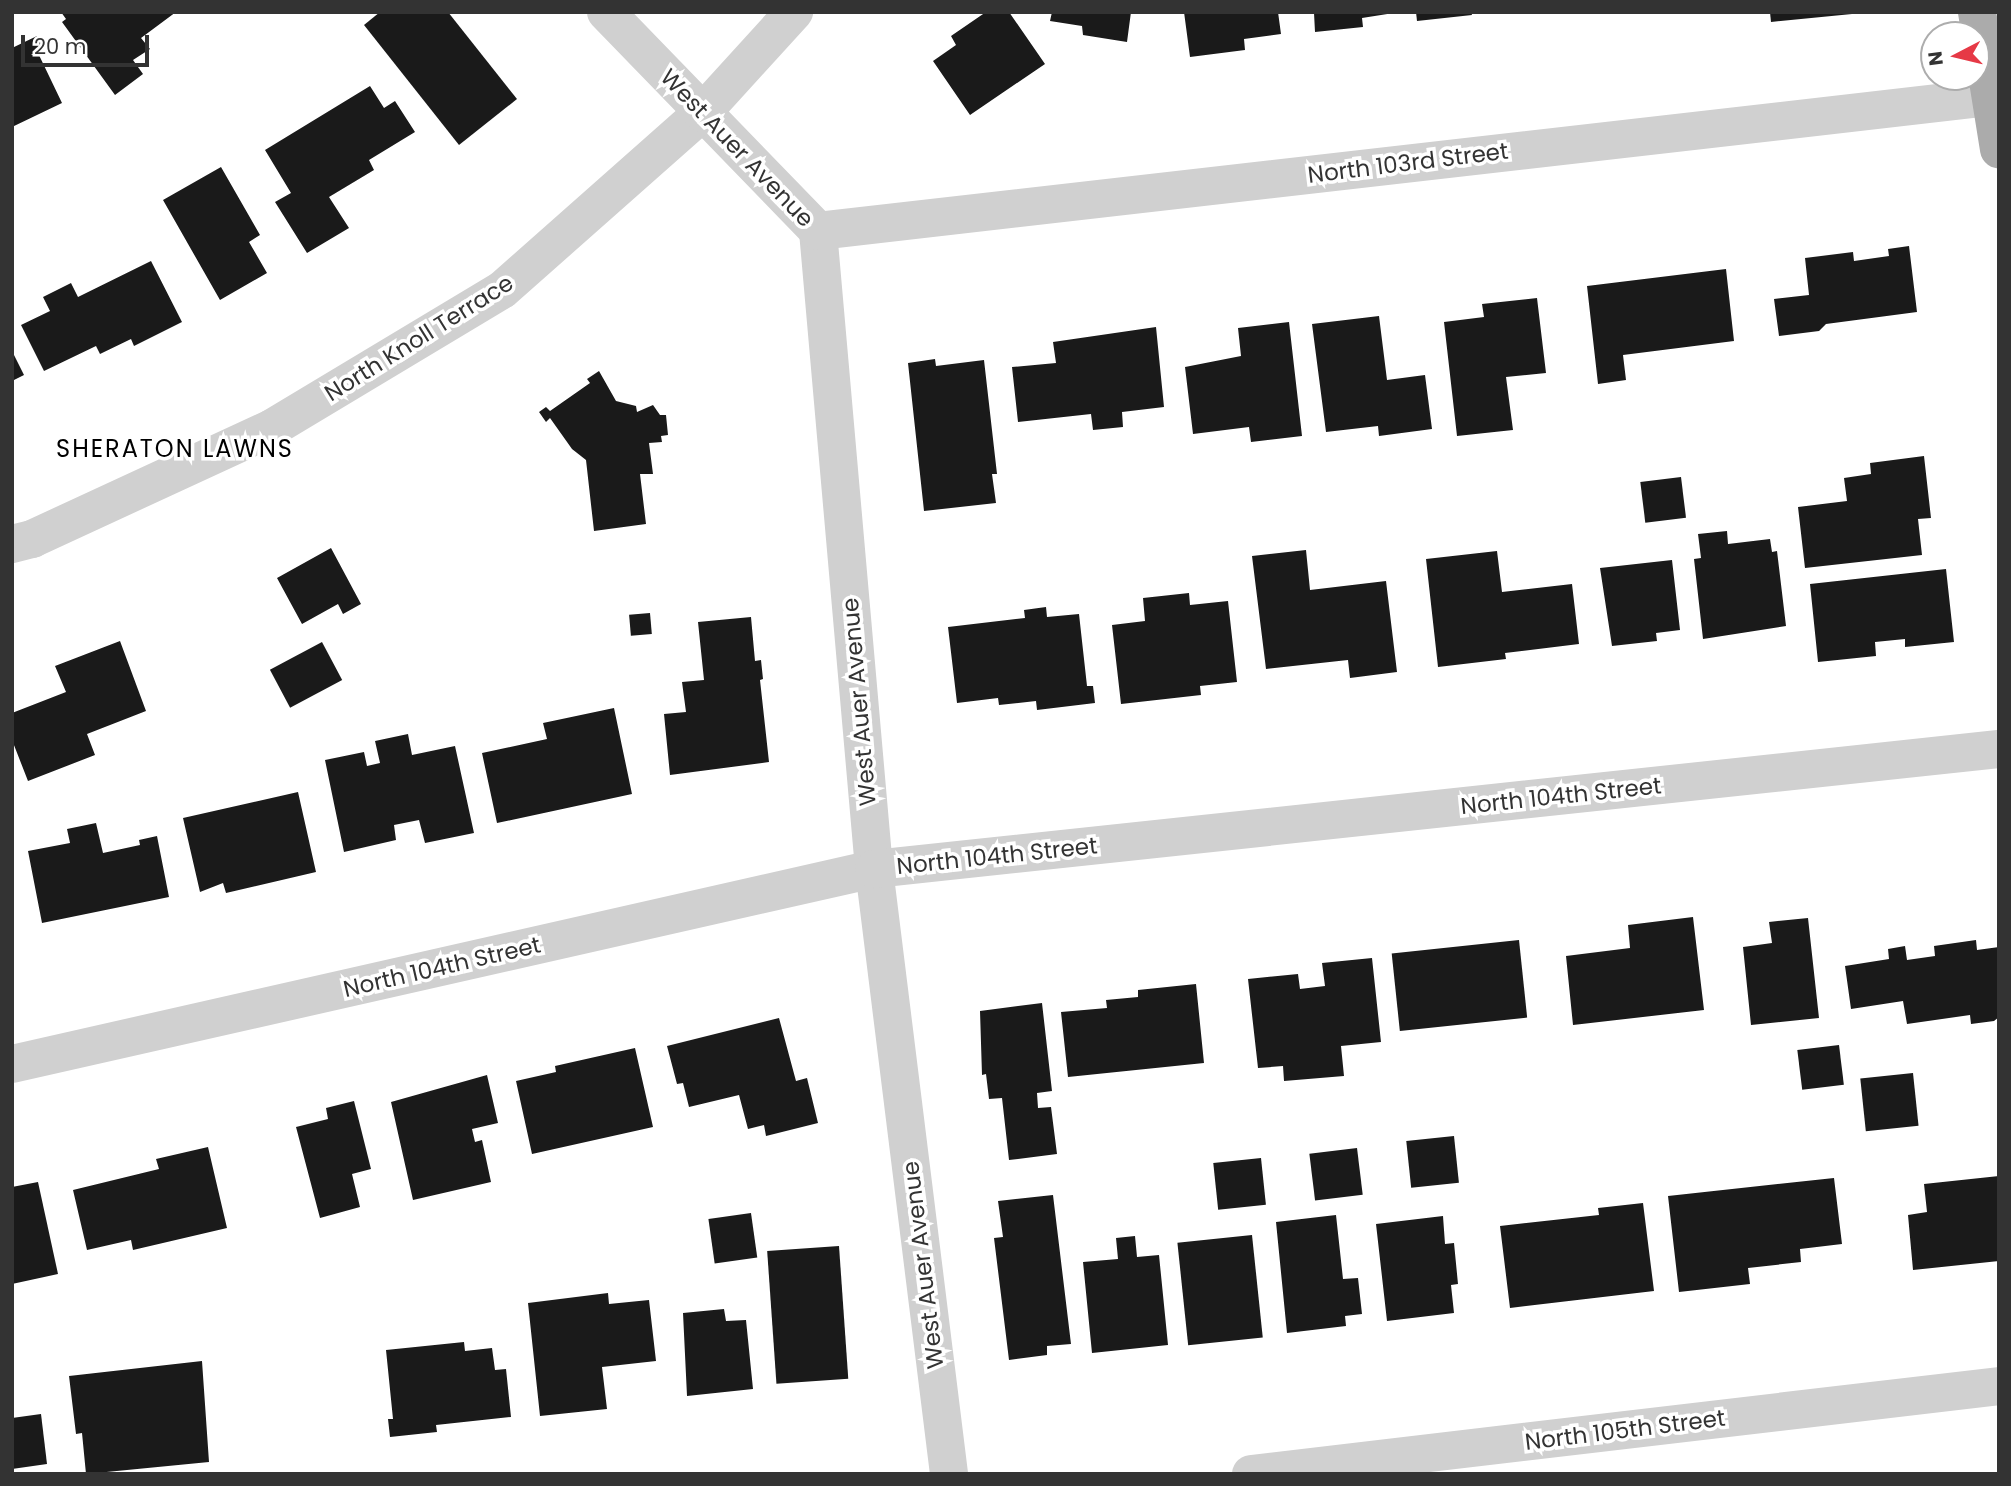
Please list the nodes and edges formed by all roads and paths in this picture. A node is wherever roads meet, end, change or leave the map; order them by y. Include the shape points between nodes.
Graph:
1 (606, 12) edge
2 (794, 12) edge
3 (1977, 12) edge
4 (1994, 96) edge
5 (702, 113) junction
6 (1999, 149) edge
7 (818, 231) junction
8 (12, 544) edge
9 (1999, 749) edge
10 (874, 869) junction
11 (12, 1064) edge
12 (1999, 1386) edge
13 (949, 1474) edge
14 (1251, 1474) edge

1 - 5 street, West Auer Avenue
2 - 5 street, North Knoll Terrace
3 - 4 main road
4 - 6 main road
4 - 7 street, North 103rd Street
5 - 7 street, West Auer Avenue
5 - 8 street, North Knoll Terrace via 502,290 272,428 32,539
7 - 10 street, West Auer Avenue
9 - 10 street, North 104th Street
10 - 11 street, North 104th Street
10 - 13 street, West Auer Avenue
12 - 14 street, North 105th Street

